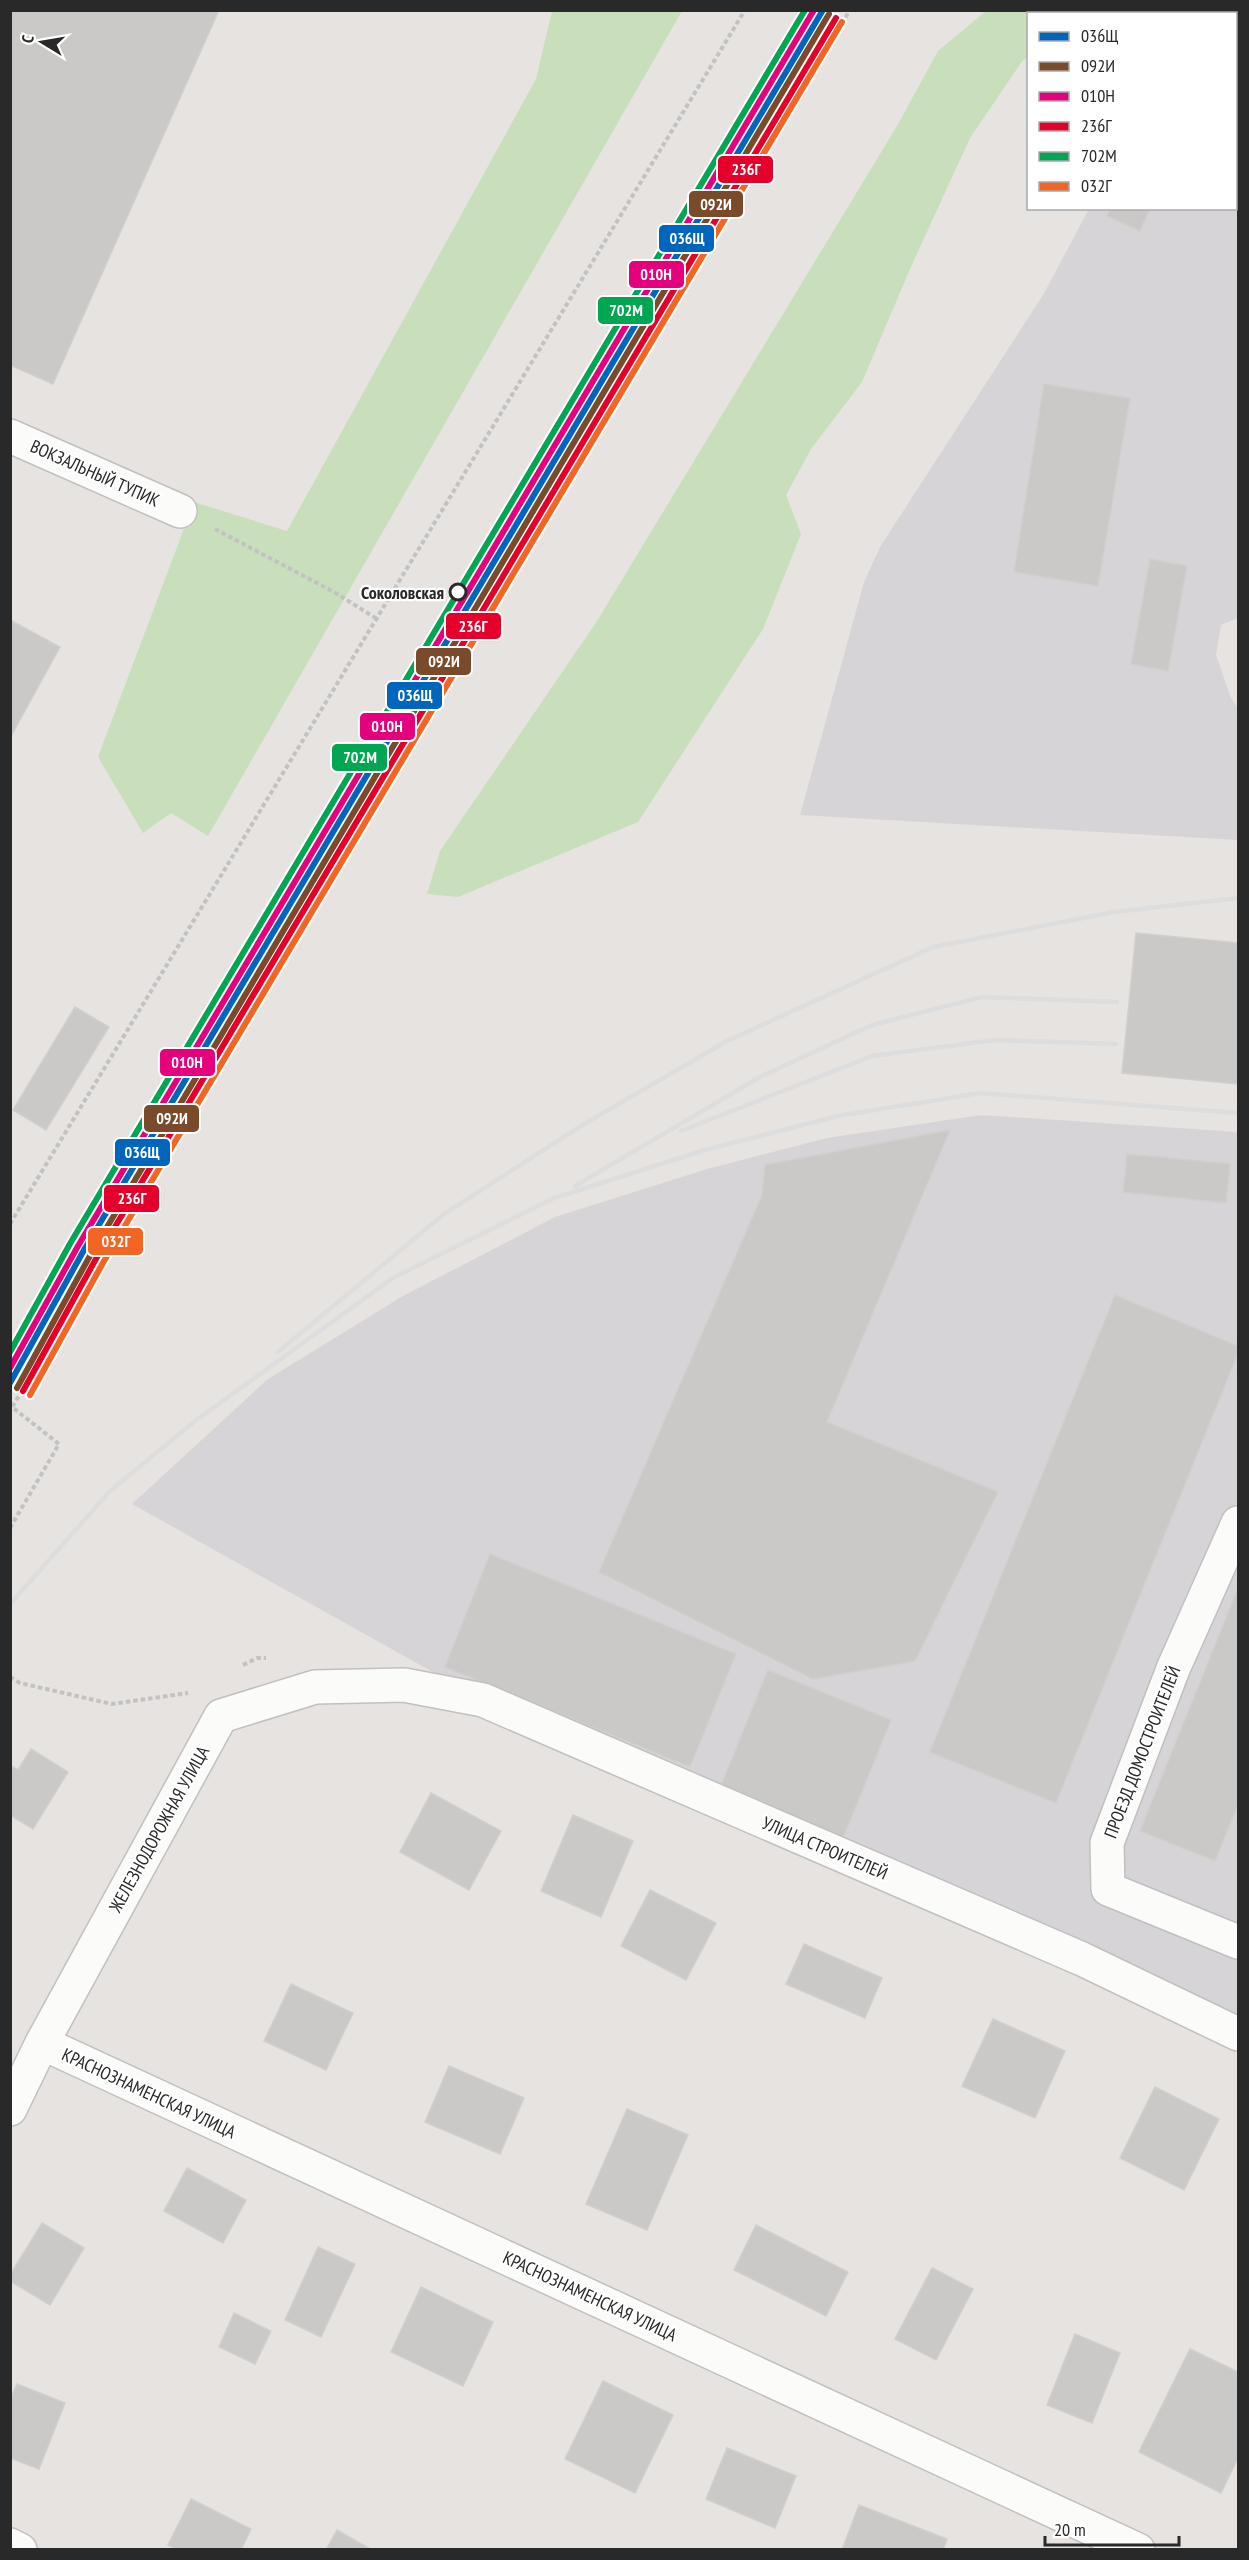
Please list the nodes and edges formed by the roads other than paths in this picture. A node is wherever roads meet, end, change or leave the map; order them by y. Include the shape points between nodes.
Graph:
1 (10, 436) edge
2 (180, 511) road end
3 (1239, 1523) edge
4 (404, 1685) joint
5 (1239, 1942) edge
6 (1239, 2034) edge
7 (42, 2043) junction
8 (10, 2109) edge
9 (10, 2545) edge
10 (20, 2550) edge
11 (1138, 2550) edge

1 - 2 street, ВОКЗАЛЬНЫЙ ТУПИК
3 - 5 street, ПРОЕЗД ДОМОСТРОИТЕЛЕЙ via 1173,1668 1107,1843 1108,1889
4 - 6 street, УЛИЦА СТРОИТЕЛЕЙ via 483,1700 1082,1959
4 - 7 street, ЖЕЛЕЗНОДОРОЖНАЯ УЛИЦА via 315,1687 221,1716
7 - 8 street, ЖЕЛЕЗНОДОРОЖНАЯ УЛИЦА
7 - 11 street, КРАСНОЗНАМЕНСКАЯ УЛИЦА
9 - 10 street

